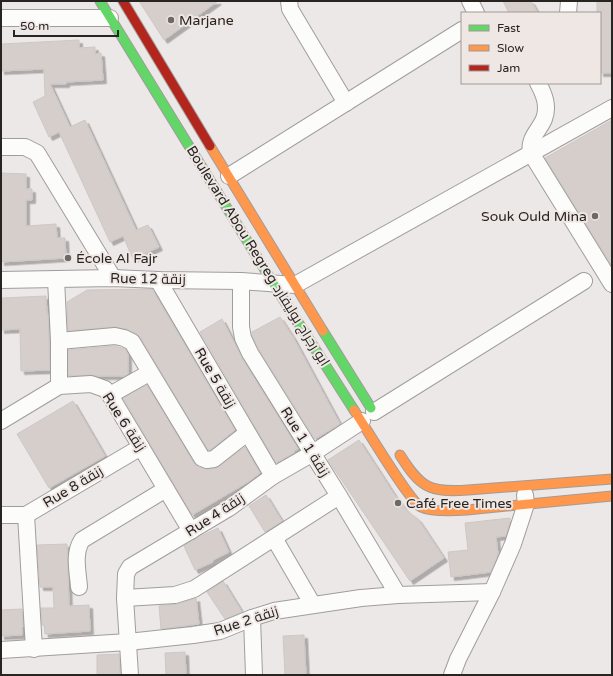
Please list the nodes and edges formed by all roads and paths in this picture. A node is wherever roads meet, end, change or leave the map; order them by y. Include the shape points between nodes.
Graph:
1 (100, 1) edge
2 (123, 1) edge
3 (289, 1) edge
4 (470, 1) edge
5 (569, 1) edge
6 (476, 12) edge
7 (568, 12) edge
8 (1, 18) edge
9 (110, 18) junction
10 (461, 31) edge
11 (146, 37) junction
12 (127, 45) junction
13 (538, 84) edge
14 (346, 103) junction
15 (612, 108) edge
16 (1, 147) edge
17 (531, 153) junction
18 (229, 176) junction
19 (113, 278) junction
20 (56, 279) junction
21 (1, 280) edge
22 (158, 280) junction
23 (240, 281) junction
24 (584, 281) dead end
25 (273, 283) junction
26 (612, 284) edge
27 (295, 285) junction
28 (59, 341) junction
29 (149, 373) junction
30 (59, 386) junction
31 (110, 395) junction
32 (371, 417) junction
33 (1, 421) edge
34 (247, 433) junction
35 (393, 444) dead end
36 (140, 447) junction
37 (313, 453) junction
38 (273, 476) junction
39 (612, 479) edge
40 (525, 486) junction
41 (166, 489) junction
42 (339, 496) junction
43 (612, 496) edge
44 (526, 504) junction
45 (1, 515) edge
46 (26, 515) junction
47 (191, 531) junction
48 (274, 538) junction
49 (79, 587) dead end
50 (492, 592) junction
51 (398, 595) junction
52 (125, 598) junction
53 (313, 605) junction
54 (252, 618) junction
55 (128, 642) junction
56 (34, 648) junction
57 (1, 650) edge
58 (130, 675) edge
59 (254, 675) edge
60 (452, 675) edge

1 - 9 main road, Boulevard Abou Regreg ابو رجراج بوليفارد
2 - 11 main road, Boulevard Abou Regreg ابو رجراج بوليفارد
3 - 14 street via 290,9
4 - 6 street
5 - 7 street
8 - 9 street
9 - 12 main road, Boulevard Abou Regreg ابو رجراج بوليفارد
10 - 14 street
11 - 12 main road
11 - 18 main road, Boulevard Abou Regreg ابو رجراج بوليفارد
12 - 25 main road, Boulevard Abou Regreg ابو رجراج بوليفارد
13 - 17 street via 544,96 545,114 532,138
14 - 18 street
15 - 17 street
16 - 19 street via 25,147 37,152
17 - 26 street
17 - 27 street
18 - 27 main road, Boulevard Abou Regreg ابو رجراج بوليفارد
19 - 20 street, Rue 12 زنقة
19 - 22 street, Rue 12 زنقة
20 - 21 street, Rue 12 زنقة
20 - 28 street
22 - 23 street, Rue 12 زنقة
22 - 34 street, Rue 5 زنقة
23 - 25 street, Rue 12 زنقة
23 - 37 street, Rue 1 زنقة 1 via 243,338
24 - 32 street, Rue 4 زنقة
25 - 27 street, Rue 12 زنقة
25 - 32 main road, Boulevard Abou Regreg ابو رجراج بوليفارد
27 - 32 main road, Boulevard Abou Regreg ابو رجراج بوليفارد
28 - 29 street via 114,336 124,338 132,342
28 - 30 street
29 - 31 street
29 - 34 street via 202,458 214,459
30 - 31 street, Rue 6 زنقة via 91,384
30 - 33 street, Rue 6 زنقة
31 - 36 street, Rue 6 زنقة
32 - 37 street, Rue 4 زنقة
32 - 44 main road, Boulevard Abou Regreg ابو رجراج بوليفارد via 404,487 421,507 443,511
34 - 38 street, Rue 5 زنقة
35 - 40 main road via 405,464 421,483 429,488 463,490
36 - 41 street, Rue 6 زنقة
36 - 46 street, Rue 8 زنقة
37 - 38 street, Rue 4 زنقة
37 - 42 street, Rue 1 زنقة 1
38 - 47 street, Rue 4 زنقة via 229,508
39 - 40 main road
40 - 44 street
41 - 47 street, Rue 6 زنقة
41 - 49 street via 82,540 77,554
42 - 48 street
42 - 51 street, Rue 1 زنقة 1
43 - 44 main road
44 - 50 street via 513,544
45 - 46 street
46 - 56 street
47 - 52 street, Rue 4 زنقة via 130,567 126,574
48 - 52 street via 185,593
48 - 53 street
50 - 51 street, Rue 2 زنقة
50 - 60 street
51 - 53 street, Rue 2 زنقة
52 - 55 street, Rue 4 زنقة
53 - 54 street, Rue 2 زنقة via 274,611
54 - 55 street, Rue 2 زنقة via 220,631
54 - 59 street
55 - 56 street, Rue 2 زنقة
55 - 58 street, Rue 4 زنقة
56 - 57 street, Rue 2 زنقة

